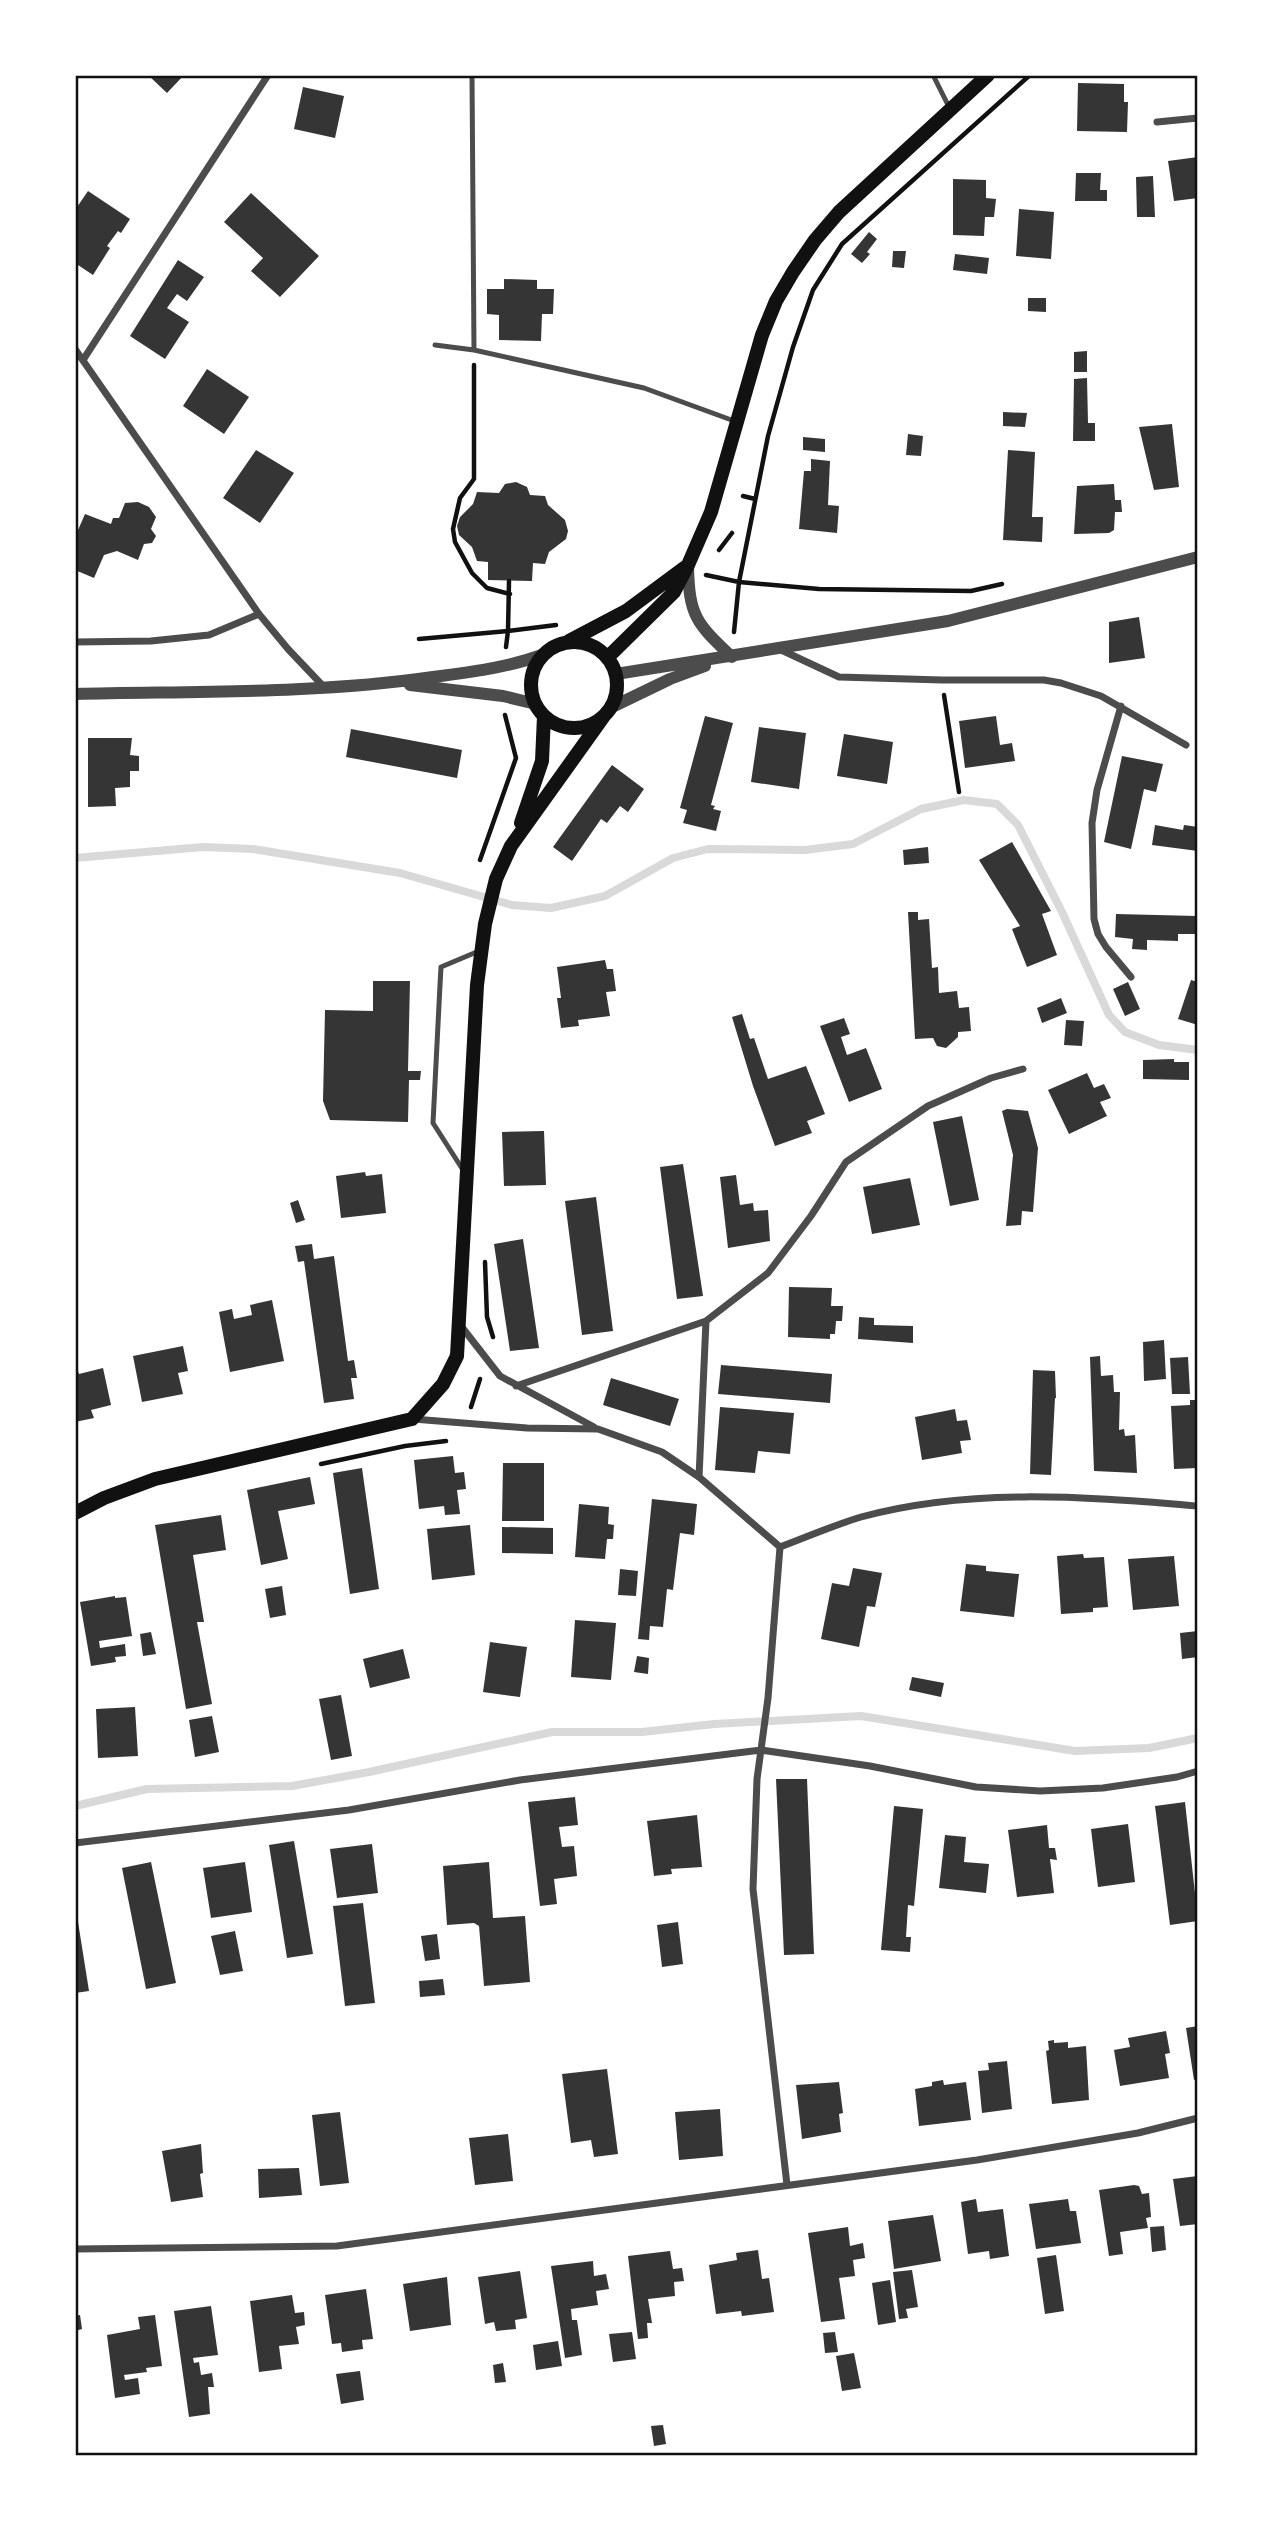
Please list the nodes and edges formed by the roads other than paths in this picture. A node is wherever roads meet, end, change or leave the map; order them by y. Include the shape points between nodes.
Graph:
1 (268, 75) edge
2 (472, 75) edge
3 (933, 75) edge
4 (988, 75) edge
5 (950, 109) junction
6 (1198, 117) edge
7 (1157, 122) dead end
8 (435, 345) dead end
9 (75, 349) edge
10 (474, 350) junction
11 (83, 360) junction
12 (737, 422) junction
13 (1198, 556) edge
14 (688, 565) junction
15 (259, 614) junction
16 (75, 642) edge
17 (569, 642) junction
18 (778, 649) junction
19 (542, 655) junction
20 (608, 657) junction
21 (732, 657) junction
22 (616, 674) junction
23 (393, 683) junction
24 (325, 688) junction
25 (75, 694) edge
26 (1121, 706) junction
27 (540, 710) junction
28 (608, 712) junction
29 (1186, 745) dead end
30 (516, 838) junction
31 (481, 950) junction
32 (1131, 977) dead end
33 (1023, 1069) dead end
34 (465, 1174) junction
35 (706, 1321) junction
36 (461, 1326) junction
37 (516, 1386) junction
38 (412, 1419) junction
39 (598, 1429) junction
40 (699, 1476) junction
41 (1198, 1506) edge
42 (75, 1513) edge
43 (780, 1547) junction
44 (761, 1750) junction
45 (1198, 1771) edge
46 (75, 1843) edge
47 (1198, 2118) edge
48 (787, 2185) junction
49 (75, 2249) edge

1 - 11 street
2 - 10 lane
3 - 5 lane
4 - 5 main road
5 - 12 main road via 839,212 793,272 762,335
6 - 7 street
8 - 10 lane
9 - 11 street
10 - 12 lane via 643,388
11 - 15 street
12 - 14 main road via 711,512
13 - 18 street via 948,621
14 - 17 main road via 626,611
14 - 20 main road via 674,592
14 - 21 street via 688,597 694,615
15 - 16 street via 209,635 151,642
15 - 24 street
17 - 19 main road
17 - 20 main road via 583,642
18 - 21 street
18 - 26 street via 839,677 1044,680
19 - 23 street via 505,667
19 - 27 main road via 531,681
20 - 22 main road
21 - 22 street
21 - 28 street via 670,679
22 - 28 main road via 618,685
23 - 24 street
23 - 27 street via 503,696
24 - 25 street
26 - 29 street
26 - 32 street via 1092,823 1094,919 1106,947
27 - 28 main road via 562,727 578,729
27 - 30 main road via 542,761
28 - 30 main road
30 - 31 main road via 496,879
31 - 34 main road
31 - 34 lane via 441,967 433,1123
33 - 35 street via 928,1106 846,1162 768,1273
34 - 36 main road
35 - 37 street
35 - 40 street
36 - 37 street via 500,1376
36 - 38 main road via 457,1356 443,1384
37 - 39 street
38 - 39 street
38 - 42 main road via 155,1479
39 - 40 street via 662,1452
40 - 43 street
41 - 43 street via 1014,1496 930,1503 861,1517
43 - 44 street
44 - 45 street via 976,1787 1040,1791 1102,1788
44 - 46 street via 520,1780 349,1810
44 - 48 street via 753,1889
47 - 48 street via 1004,2156
48 - 49 street via 337,2246

